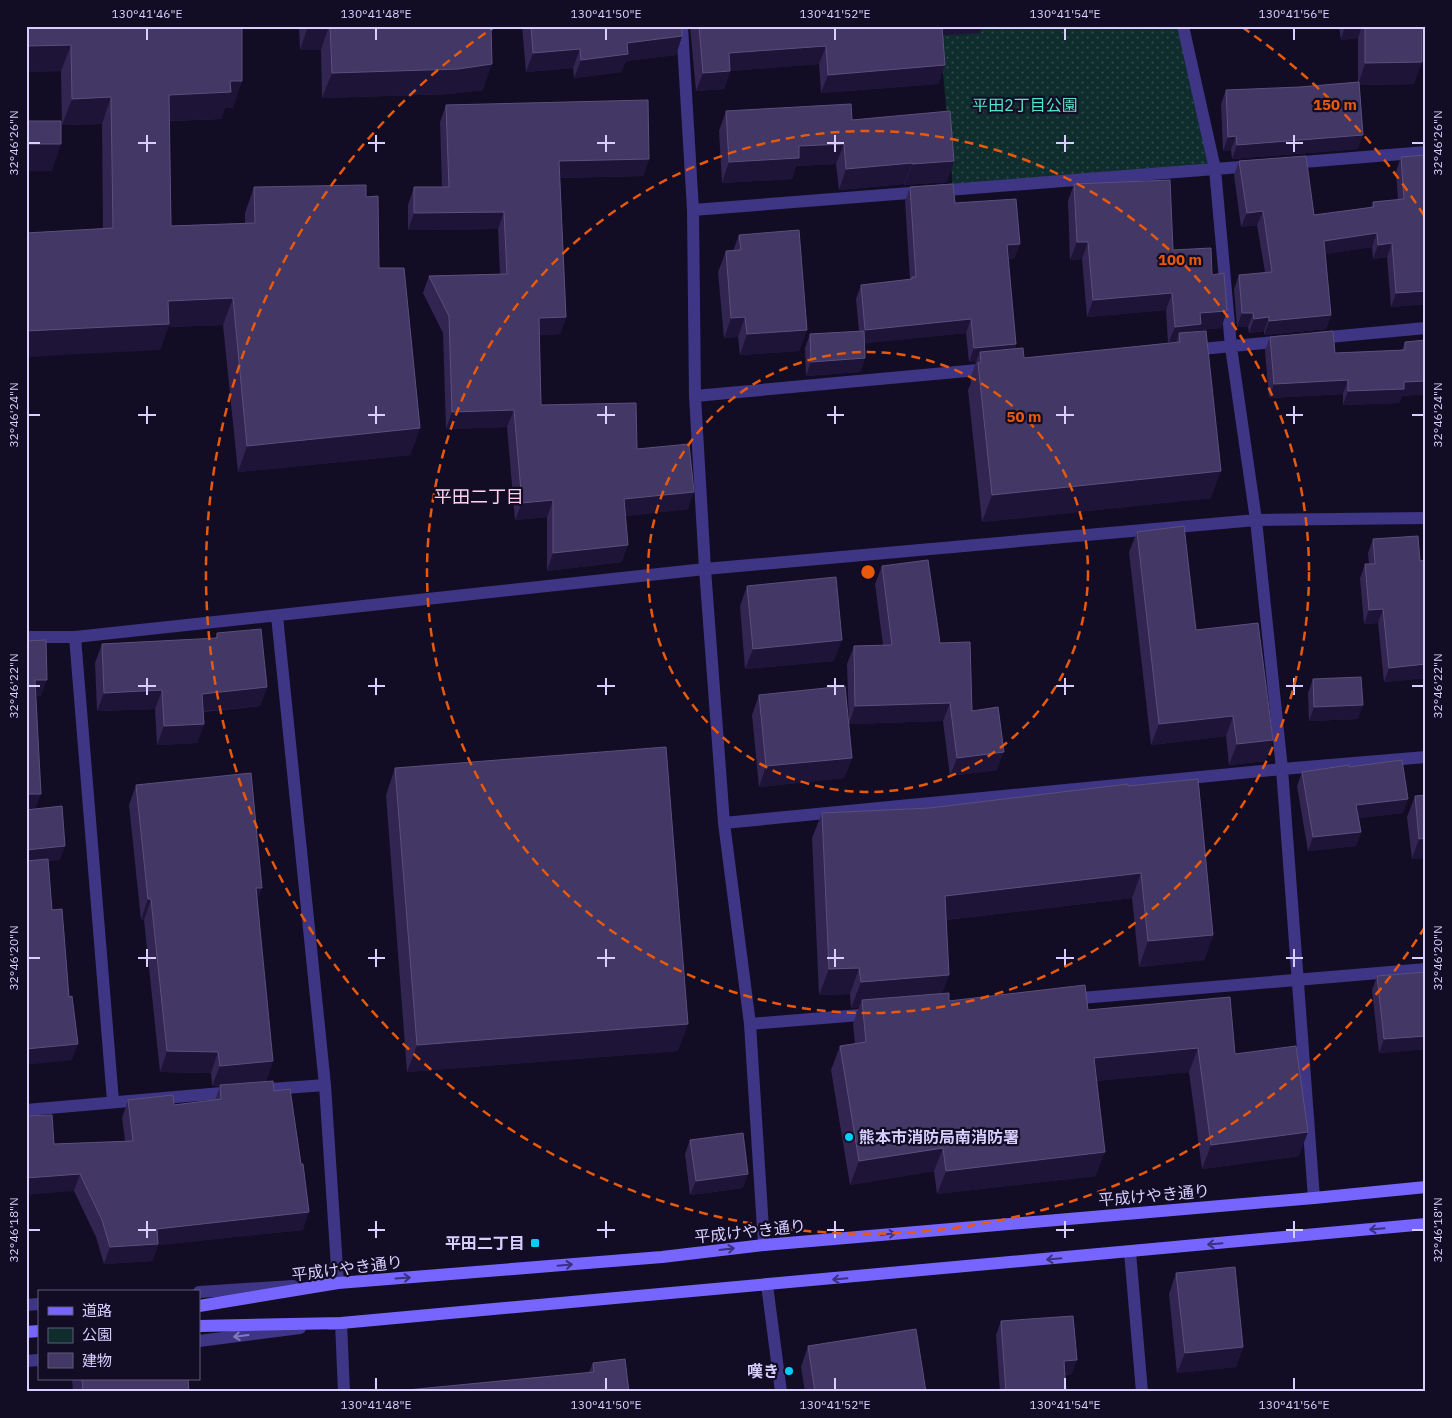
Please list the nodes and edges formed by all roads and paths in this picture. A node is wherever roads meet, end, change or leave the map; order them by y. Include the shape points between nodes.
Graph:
1 (682, 26) edge
2 (1183, 26) edge
3 (1426, 152) edge
4 (1282, 163) edge
5 (1263, 165) edge
6 (1215, 169) junction
7 (692, 210) junction
8 (1426, 328) edge
9 (1231, 347) junction
10 (1181, 351) edge
11 (1003, 368) edge
12 (695, 396) junction
13 (1426, 518) edge
14 (1256, 520) junction
15 (705, 569) junction
16 (277, 616) junction
17 (75, 636) junction
18 (26, 637) edge
19 (1426, 757) edge
20 (1282, 769) junction
21 (724, 823) junction
22 (1426, 969) edge
23 (1297, 980) junction
24 (1059, 999) edge
25 (880, 1014) edge
26 (750, 1024) junction
27 (325, 1085) junction
28 (113, 1102) junction
29 (26, 1110) edge
30 (1426, 1187) edge
31 (1314, 1198) junction
32 (1426, 1224) edge
33 (764, 1245) junction
34 (1130, 1252) junction
35 (338, 1283) junction
36 (767, 1285) junction
37 (200, 1292) edge
38 (200, 1306) edge
39 (341, 1323) junction
40 (200, 1326) edge
41 (200, 1342) edge
42 (344, 1392) edge
43 (781, 1392) edge
44 (1142, 1392) edge

1 - 7 street
2 - 6 street
3 - 4 street
5 - 6 street
6 - 7 street
6 - 9 street
7 - 12 street
8 - 9 street
9 - 10 street
9 - 14 street
11 - 12 street
12 - 15 street
13 - 14 street
14 - 15 street
14 - 20 street
15 - 16 street
15 - 21 street
16 - 17 street
16 - 27 street
17 - 18 street
17 - 28 street
19 - 20 street
20 - 21 street
20 - 23 street
21 - 26 street
22 - 23 street
23 - 24 street
23 - 31 street
25 - 26 street
26 - 33 street
27 - 28 street
27 - 35 street
28 - 29 street
30 - 31 street, 平成けやき通り
33 -> 31 street, 平成けやき通り
32 -> 34 street
35 -> 33 street, 平成けやき通り via 662,1257
34 -> 36 street
34 - 44 street
35 - 37 street
35 - 38 street, 平成けやき通り
36 - 39 street
36 - 43 street
39 - 40 street
39 -> 41 street
39 - 42 street

